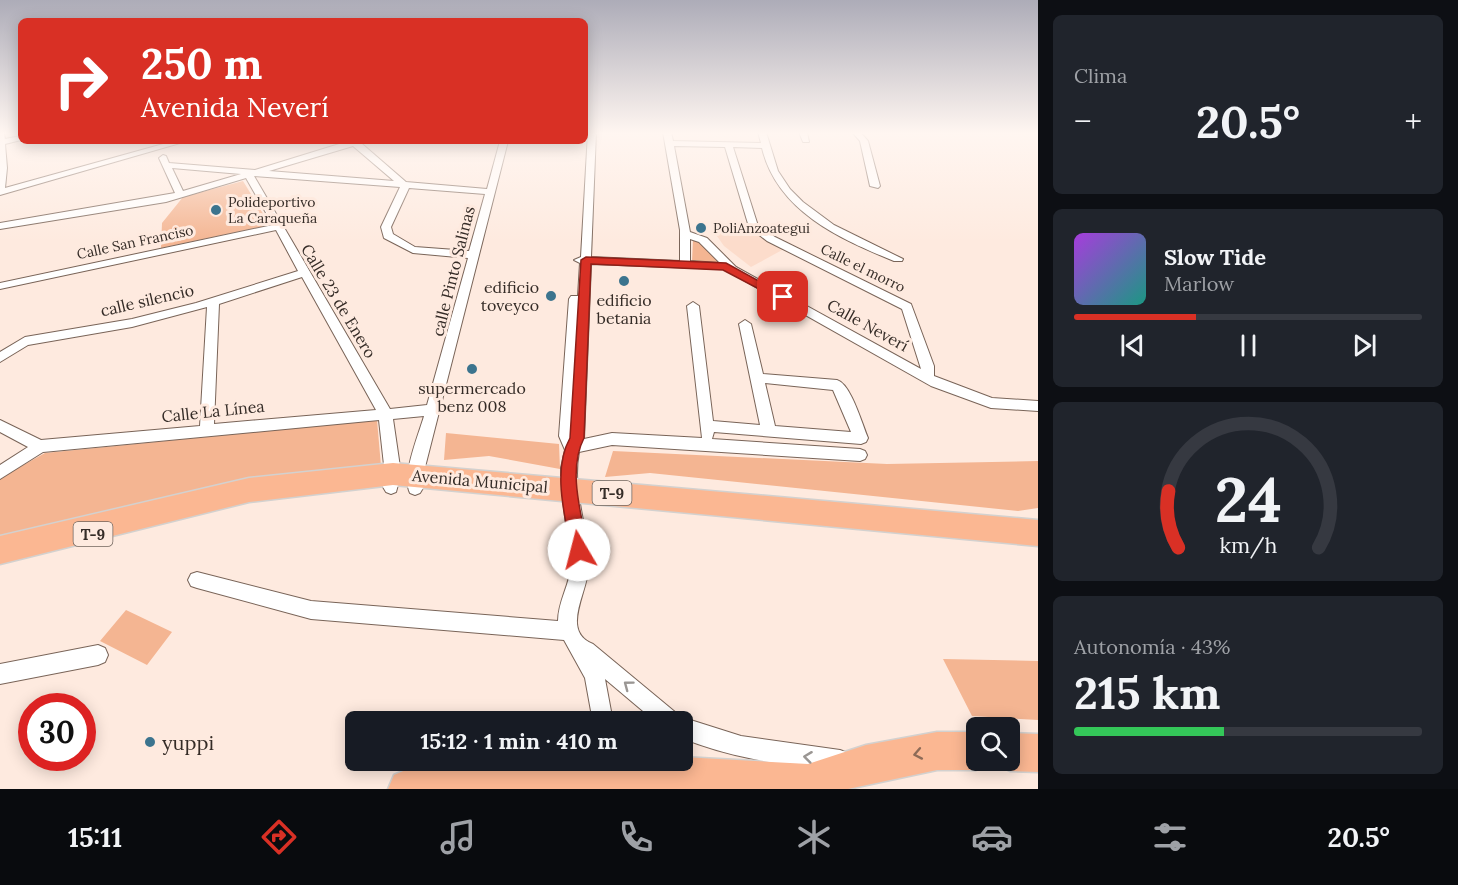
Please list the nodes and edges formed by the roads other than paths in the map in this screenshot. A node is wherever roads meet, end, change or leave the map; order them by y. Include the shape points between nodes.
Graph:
1 (3, 169) edge
2 (77, 169) edge
3 (168, 169) edge
4 (208, 169) edge
5 (268, 169) edge
6 (386, 169) edge
7 (496, 169) edge
8 (585, 169) edge
9 (587, 169) edge
10 (674, 169) edge
11 (736, 169) edge
12 (774, 169) edge
13 (871, 169) edge
14 (254, 173) junction
15 (586, 181) junction
16 (405, 186) junction
17 (875, 186) dead end
18 (0, 192) edge
19 (490, 192) junction
20 (180, 194) junction
21 (0, 226) edge
22 (277, 227) junction
23 (685, 234) junction
24 (474, 255) junction
25 (898, 259) dead end
26 (582, 260) junction
27 (685, 264) junction
28 (732, 269) junction
29 (303, 273) junction
30 (0, 286) edge
31 (213, 301) junction
32 (693, 306) dead end
33 (745, 324) dead end
34 (0, 358) edge
35 (757, 378) junction
36 (927, 378) junction
37 (1038, 406) edge
38 (434, 410) junction
39 (385, 413) junction
40 (0, 426) edge
41 (706, 426) junction
42 (207, 430) junction
43 (769, 431) junction
44 (40, 446) junction
45 (709, 446) junction
46 (571, 448) junction
47 (860, 455) dead end
48 (0, 472) edge
49 (404, 481) junction
50 (570, 496) junction
51 (187, 508) junction
52 (1038, 533) edge
53 (1038, 548) edge
54 (0, 550) edge
55 (0, 557) edge
56 (197, 580) dead end
57 (575, 638) junction
58 (98, 655) dead end
59 (0, 674) edge
60 (601, 711) edge
61 (661, 711) edge
62 (693, 732) edge
63 (966, 751) edge
64 (1020, 752) edge
65 (1038, 753) edge
66 (866, 764) junction
67 (556, 771) edge
68 (610, 771) edge
69 (408, 789) edge

1 - 18 street
2 - 18 street
3 - 20 street
4 - 14 street
5 - 14 street
6 - 16 street
7 - 19 street, calle Pinto Salinas
8 - 15 street
9 - 15 street
10 - 23 street
11 - 36 street, Calle el morro via 754,227 907,307 928,366
12 - 25 street via 777,179 827,226
13 - 17 street
14 - 16 street
14 - 20 street
14 - 22 street, Calle 23 de Enero
15 - 26 street
16 - 19 street
16 - 24 street via 386,227 388,236 412,250
19 - 24 street, calle Pinto Salinas
20 - 21 street
22 - 29 street, Calle 23 de Enero
22 - 30 street, Calle San Franciso
23 - 27 street
23 - 28 street via 704,240
24 - 38 street, calle Pinto Salinas
26 - 27 street, Calle Neverí
26 - 46 street via 577,438
27 - 28 street, Calle Neverí
28 - 36 street, Calle Neverí
29 - 31 street, calle silencio
29 - 39 street, Calle 23 de Enero
31 - 34 street, calle silencio via 132,323 25,341
31 - 42 street
32 - 41 street
33 - 35 street
35 - 43 street
35 - 43 street via 837,385 861,438
36 - 37 street, Calle Neverí via 991,403
38 - 39 street, Calle La Línea
38 - 49 street, calle Pinto Salinas
39 - 42 street, Calle La Línea
39 - 49 street
40 - 44 street
41 - 43 street
41 - 45 street
42 - 44 street, Calle La Línea
44 - 48 street
45 - 46 street via 612,439
45 - 47 street
46 - 50 street
49 - 50 highway, Avenida Municipal / T-9
49 - 51 highway, Avenida Municipal / T-9 via 270,493
50 - 52 highway, Avenida Municipal / T-9
50 - 53 highway, Avenida Municipal / T-9
50 - 57 street via 580,568 567,618
51 - 54 highway, Avenida Municipal / T-9
51 - 55 highway, Avenida Municipal / T-9
56 - 57 street via 311,610
57 - 60 street via 594,673
61 -> 57 street
58 - 59 street
66 -> 62 street via 761,752
63 -> 66 highway via 937,751
64 - 65 highway
66 - 68 highway via 808,783
67 - 69 highway

